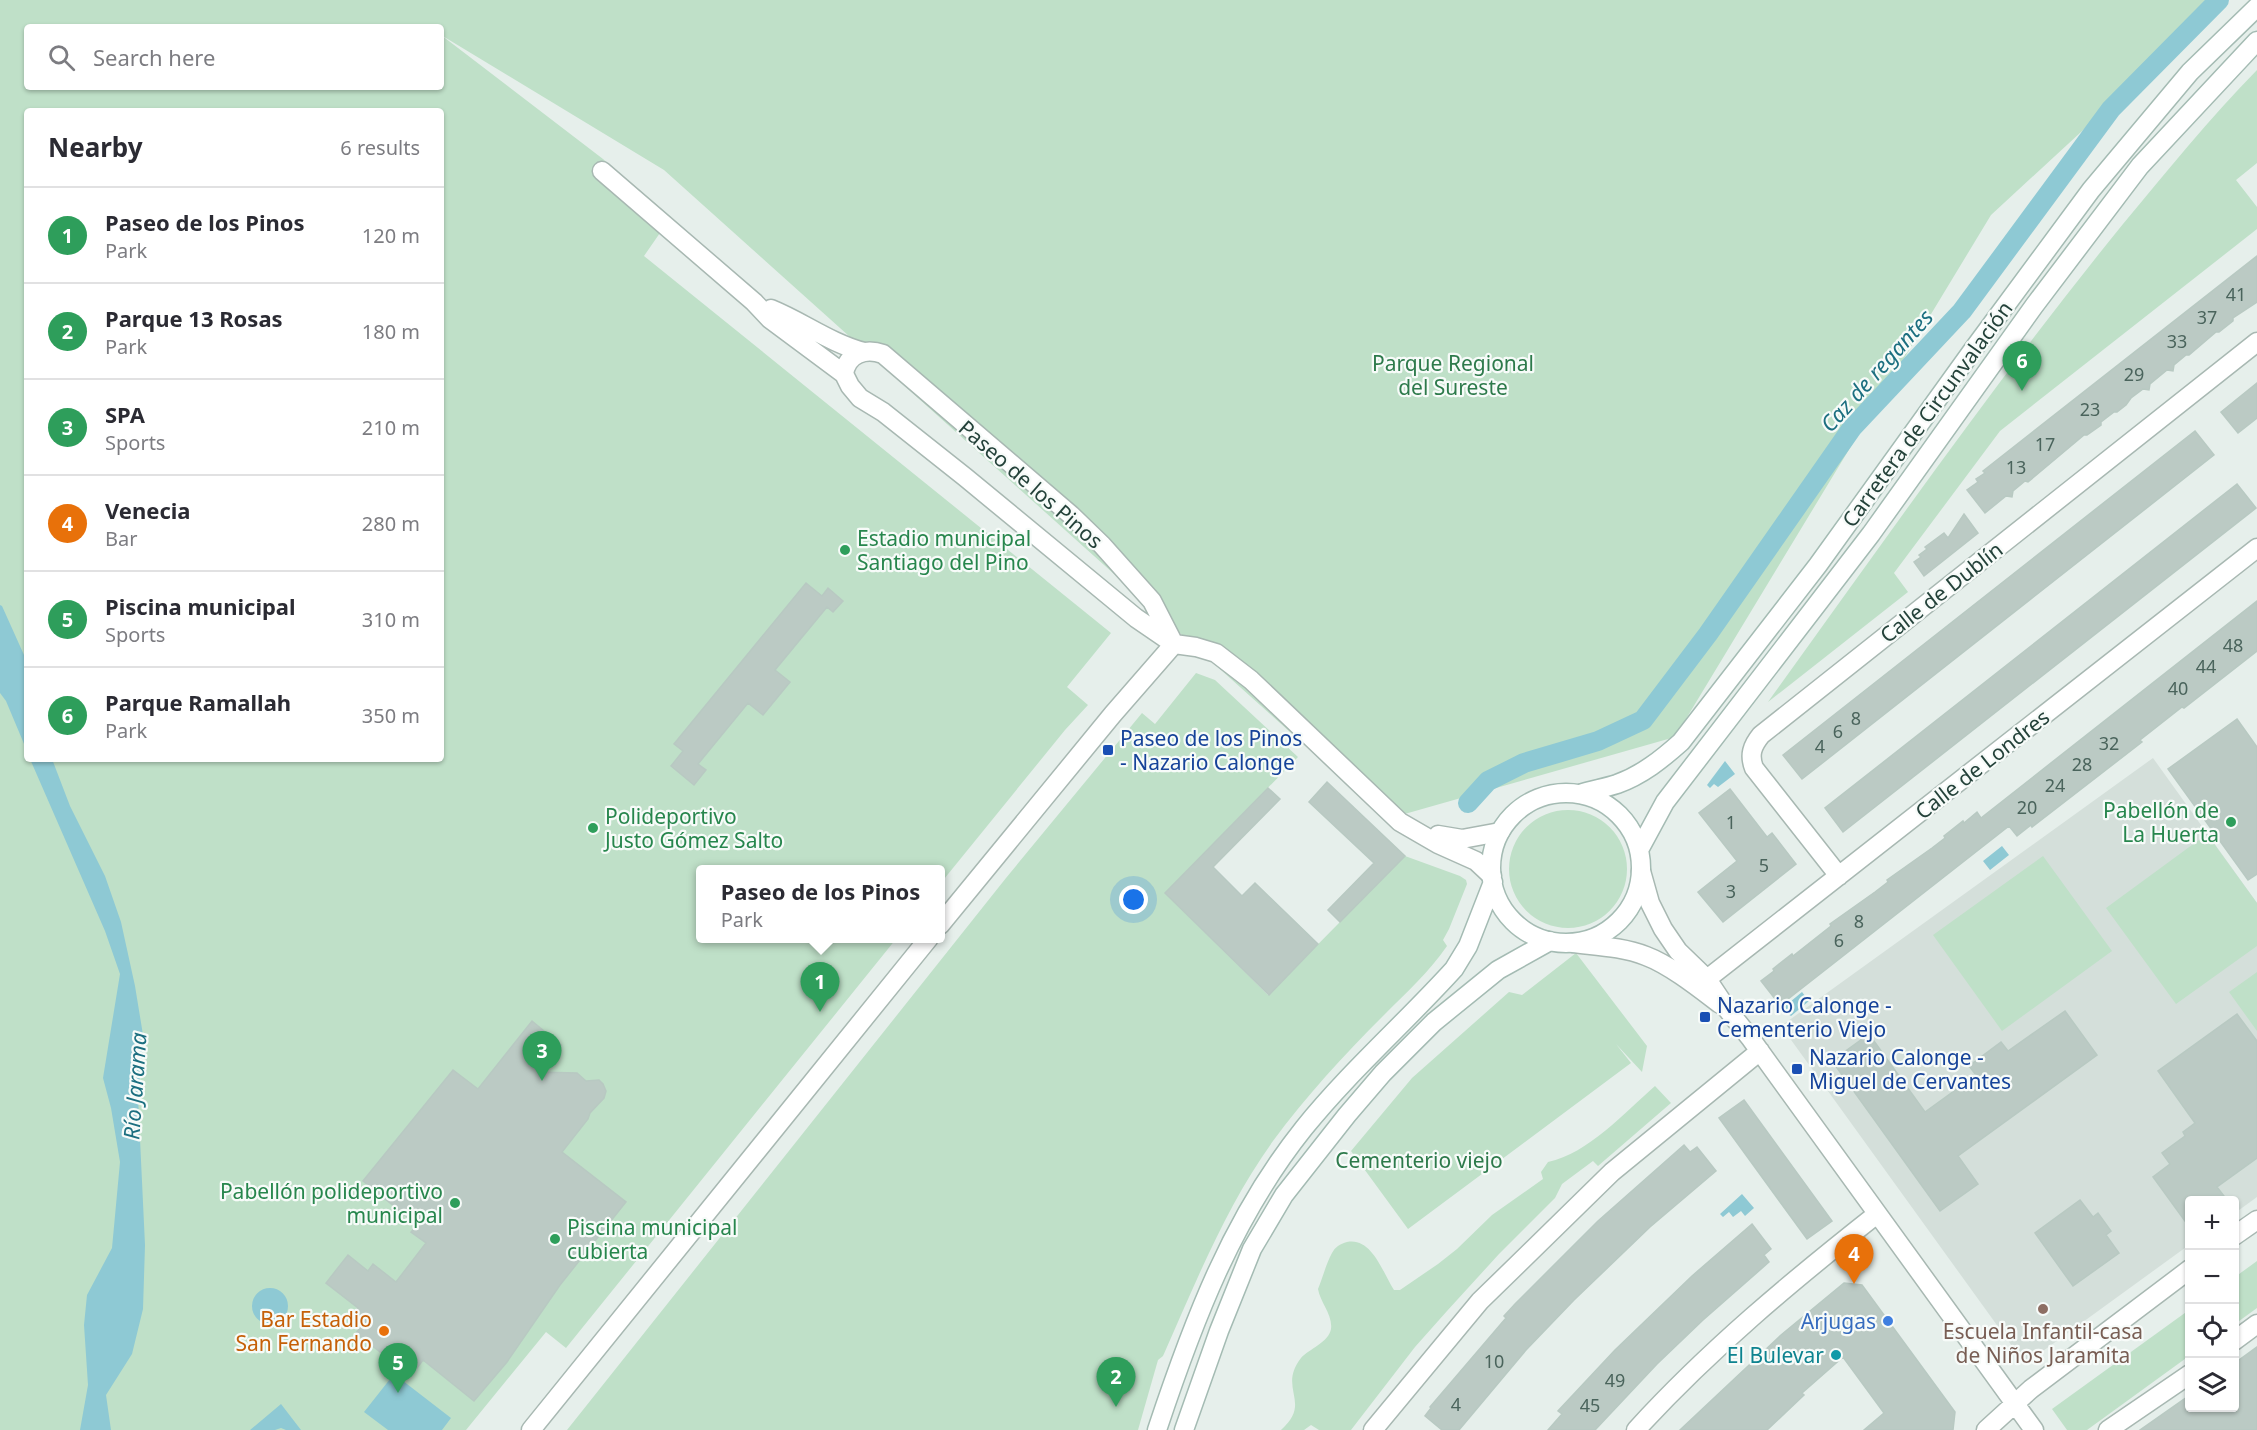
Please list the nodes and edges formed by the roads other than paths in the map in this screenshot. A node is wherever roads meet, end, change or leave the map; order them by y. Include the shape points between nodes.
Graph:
1 (2257, 7) edge
2 (2257, 41) edge
3 (602, 171) dead end
4 (754, 302) junction
5 (2257, 342) edge
6 (864, 352) junction
7 (844, 374) junction
8 (2257, 548) edge
9 (1174, 644) junction
10 (1580, 794) junction
11 (1415, 831) junction
12 (1500, 832) junction
13 (1639, 850) junction
14 (1641, 871) junction
15 (1839, 876) junction
16 (1493, 879) junction
17 (945, 919) edge
18 (1550, 941) junction
19 (926, 943) edge
20 (1573, 943) junction
21 (1707, 979) junction
22 (1727, 1010) junction
23 (1760, 1051) junction
24 (1877, 1214) junction
25 (2257, 1220) edge
26 (2239, 1233) edge
27 (2185, 1273) edge
28 (2257, 1324) edge
29 (2239, 1338) edge
30 (2185, 1377) edge
31 (2014, 1403) junction
32 (531, 1430) edge
33 (1157, 1430) edge
34 (1184, 1430) edge
35 (1372, 1430) edge
36 (1635, 1430) edge
37 (1986, 1430) edge
38 (2034, 1430) edge
39 (2108, 1430) edge

1 - 10 street, Carretera de Circunvalación via 2190,72 2091,190 1818,565 1681,742 1637,775
2 - 13 street, Carretera de Circunvalación via 2140,166 1871,534 1665,802
3 - 4 street, Paseo de los Pinos
4 - 6 street, Paseo de los Pinos via 844,347
4 - 7 street, Paseo de los Pinos via 770,319
5 - 15 street, Calle de Dublín via 1753,744 1750,759 1754,768
6 - 7 street via 851,357
6 - 9 street, Paseo de los Pinos via 884,354 1071,515 1152,601
7 - 9 street, Paseo de los Pinos via 860,398 883,412 1136,618
8 - 15 street, Calle de Londres
9 - 11 street, Paseo de los Pinos via 1216,653 1251,680 1400,822
9 - 17 street
10 - 12 street via 1564,793 1534,800 1509,819
10 - 13 street via 1601,801 1618,814
11 - 12 street, Paseo de los Pinos via 1462,839
11 - 16 street, Paseo de los Pinos via 1476,861
12 - 16 street via 1491,861
13 - 14 street
14 - 20 street via 1634,901 1615,925 1588,940
14 - 21 street via 1663,929 1678,951
15 - 21 street, Calle de Londres
16 - 18 street via 1496,894 1517,925
16 - 33 street via 1468,946 1455,969 1334,1093 1303,1130 1243,1221 1203,1299
18 - 20 street
18 - 34 street via 1498,970 1434,1022 1347,1115 1284,1195 1252,1249
19 - 32 street
20 - 22 street via 1647,956
21 - 22 street
22 - 23 street
23 - 24 street
23 - 35 street via 1612,1173 1480,1301
24 - 31 street
24 - 36 street via 1726,1339
25 - 26 street
27 - 31 street
28 - 29 street
30 - 39 street
31 - 37 street
31 - 38 street

